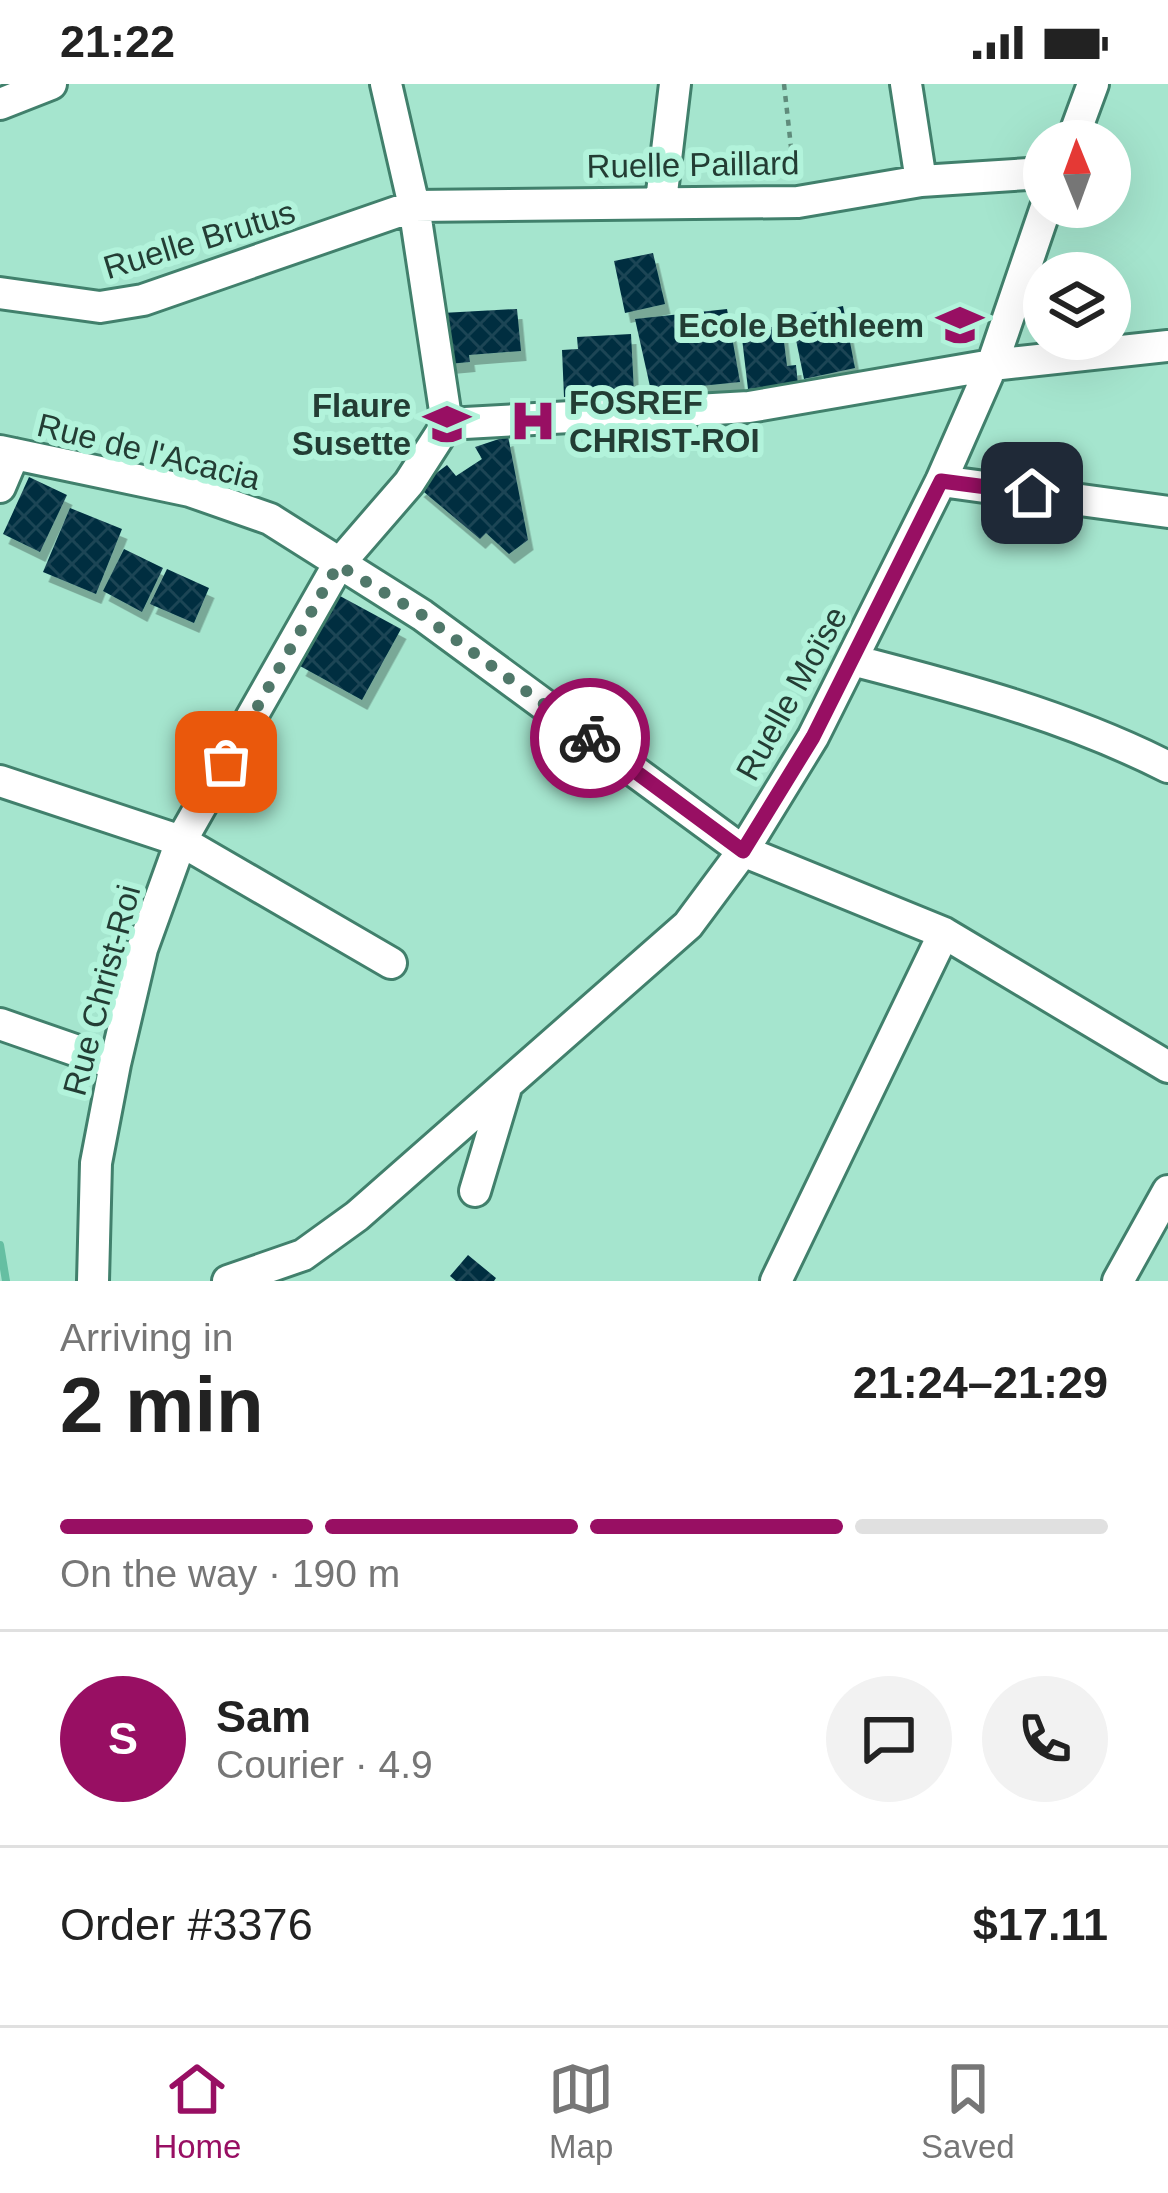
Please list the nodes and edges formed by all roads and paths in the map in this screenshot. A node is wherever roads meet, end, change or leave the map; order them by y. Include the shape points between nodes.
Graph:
1 (51, 84) edge
2 (386, 84) edge
3 (675, 84) edge
4 (784, 84) edge
5 (906, 84) edge
6 (1093, 84) edge
7 (0, 104) edge
8 (1080, 120) edge
9 (1023, 174) edge
10 (920, 181) junction
11 (661, 201) junction
12 (797, 202) junction
13 (414, 206) junction
14 (1039, 228) edge
15 (0, 293) edge
16 (1168, 346) edge
17 (992, 365) junction
18 (447, 424) junction
19 (7, 453) edge
20 (941, 481) junction
21 (0, 487) edge
22 (1168, 512) edge
23 (338, 565) junction
24 (852, 660) junction
25 (1168, 767) edge
26 (0, 781) edge
27 (181, 841) junction
28 (743, 851) junction
29 (944, 933) junction
30 (391, 963) dead end
31 (0, 1024) edge
32 (115, 1064) junction
33 (1168, 1067) edge
34 (505, 1091) junction
35 (475, 1191) dead end
36 (1168, 1191) edge
37 (93, 1281) edge
38 (228, 1281) edge
39 (776, 1281) edge
40 (1118, 1281) edge

1 - 7 street
2 - 13 street
3 - 11 street
4 - 12 path
5 - 10 street
6 - 8 street
9 - 10 street, Ruelle Paillard
10 - 12 street, Ruelle Paillard
11 - 12 street, Ruelle Paillard
11 - 13 street, Ruelle Paillard
13 - 15 street, Ruelle Brutus via 143,300 100,307
13 - 18 street
14 - 17 street, Ruelle Moïse
16 - 17 street
17 - 18 street via 749,407
17 - 20 street, Ruelle Moïse
18 - 23 street, Rue Christ-Roi via 409,483
19 - 21 street
19 - 23 street, Rue de l'Acacia via 230,505 270,519
20 - 22 street
20 - 24 street, Ruelle Moïse
23 - 27 street, Rue Christ-Roi
23 - 28 street, Rue de l'Acacia via 422,615
24 - 25 street via 1000,698
24 - 28 street, Ruelle Moïse
26 - 27 street
27 - 30 street
27 - 32 street, Rue Christ-Roi via 142,949
28 - 29 street, Rue de l'Acacia
28 - 34 street, Ruelle Moïse via 688,926
29 - 33 street, Rue de l'Acacia
29 - 39 street
31 - 32 street
32 - 37 street, Rue Christ-Roi via 96,1163
34 - 35 street
34 - 38 street, Ruelle Moïse via 303,1255
36 - 40 street

